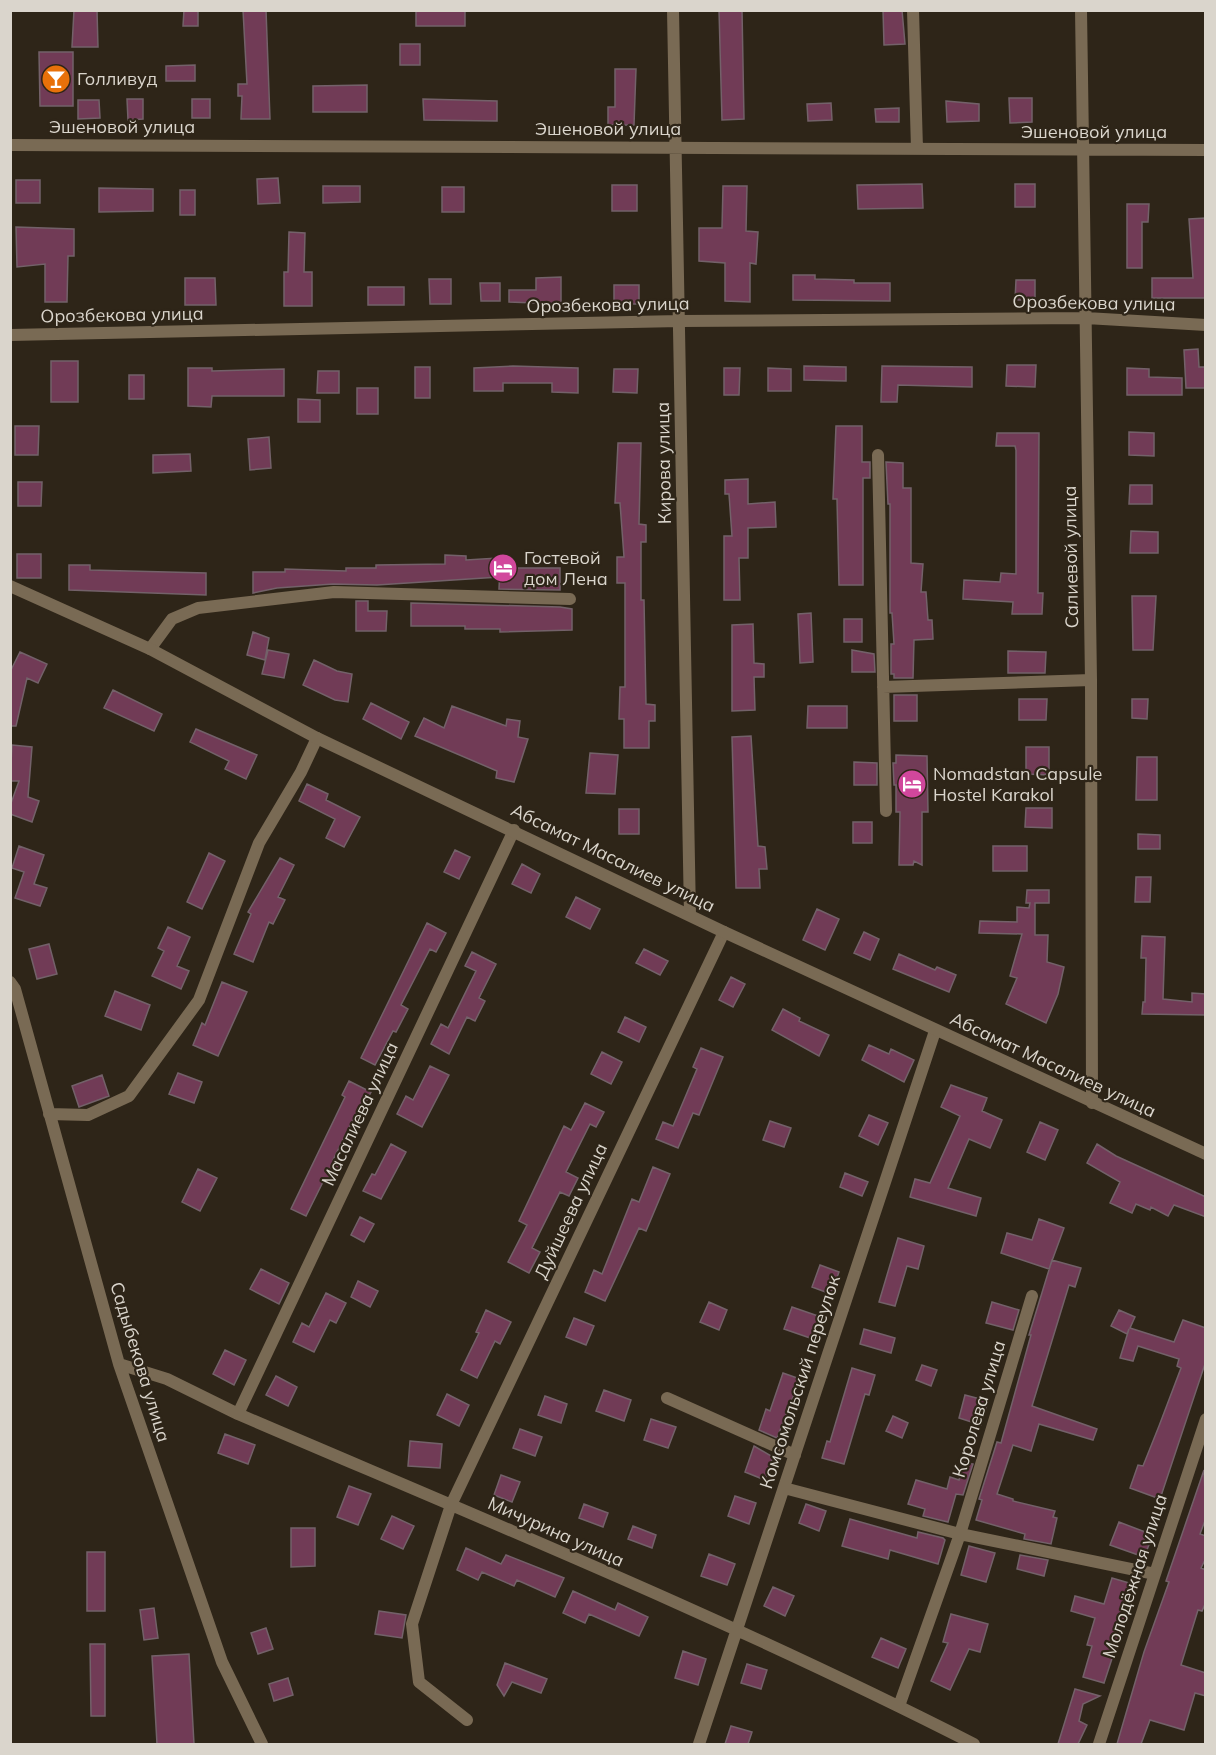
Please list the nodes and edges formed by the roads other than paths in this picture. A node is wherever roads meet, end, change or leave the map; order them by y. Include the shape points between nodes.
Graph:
1 (673, 10) edge
2 (913, 10) edge
3 (1081, 10) edge
4 (10, 145) edge
5 (676, 147) junction
6 (917, 149) junction
7 (1083, 150) junction
8 (1206, 150) edge
9 (1086, 318) junction
10 (680, 321) junction
11 (1206, 325) edge
12 (10, 335) edge
13 (878, 455) dead end
14 (10, 586) edge
15 (570, 599) dead end
16 (150, 649) junction
17 (1091, 680) junction
18 (883, 687) junction
19 (317, 738) junction
20 (886, 811) dead end
21 (514, 830) junction
22 (690, 915) junction
23 (724, 932) junction
24 (10, 982) edge
25 (935, 1030) junction
26 (1092, 1104) junction
27 (49, 1114) junction
28 (1206, 1154) edge
29 (1032, 1296) dead end
30 (119, 1364) junction
31 (668, 1398) dead end
32 (238, 1414) junction
33 (1206, 1419) edge
34 (795, 1455) junction
35 (784, 1488) junction
36 (451, 1506) junction
37 (960, 1534) junction
38 (1155, 1574) junction
39 (735, 1630) junction
40 (899, 1706) junction
41 (467, 1720) dead end
42 (262, 1744) edge
43 (699, 1744) edge
44 (974, 1744) edge
45 (1099, 1744) edge

1 - 5 street, Кирова улица
2 - 6 street
3 - 7 street, Салиевой улица
4 - 5 street, Эшеновой улица
5 - 6 street, Эшеновой улица
5 - 10 street, Кирова улица
6 - 7 street, Эшеновой улица
7 - 8 street, Эшеновой улица
7 - 9 street, Салиевой улица
9 - 10 street, Орозбекова улица
9 - 11 street, Орозбекова улица
9 - 17 street, Салиевой улица
10 - 12 street, Орозбекова улица
10 - 22 street, Кирова улица
13 - 18 street
14 - 16 street, Абсамат Масалиев улица
15 - 16 street via 334,592 198,608 172,619
16 - 19 street, Абсамат Масалиев улица
17 - 18 street
17 - 26 street, Салиевой улица
18 - 20 street
19 - 21 street, Абсамат Масалиев улица
19 - 27 street via 259,843 199,1000 129,1096 88,1115
21 - 22 street, Абсамат Масалиев улица
21 - 32 street, Масалиева улица
22 - 23 street, Абсамат Масалиев улица
23 - 25 street, Абсамат Масалиев улица
23 - 36 street, Дуйшеева улица
24 - 27 street, Садыбекова улица
25 - 26 street, Абсамат Масалиев улица
25 - 34 street, Комсомольский переулок
26 - 28 street, Абсамат Масалиев улица
27 - 30 street, Садыбекова улица
29 - 37 street, Королева улица
30 - 32 street, Мичурина улица via 167,1378
30 - 42 street, Садыбекова улица via 222,1662
31 - 34 street
32 - 36 street, Мичурина улица
33 - 38 street, Молодёжная улица
34 - 35 street, Комсомольский переулок
35 - 37 street
35 - 39 street, Комсомольский переулок
36 - 39 street, Мичурина улица
36 - 41 street, Дуйшеева улица via 412,1624 420,1682
37 - 38 street
37 - 40 street, Королева улица
38 - 45 street, Молодёжная улица
39 - 40 street, Мичурина улица
39 - 43 street, Комсомольский переулок
40 - 44 street, Мичурина улица

